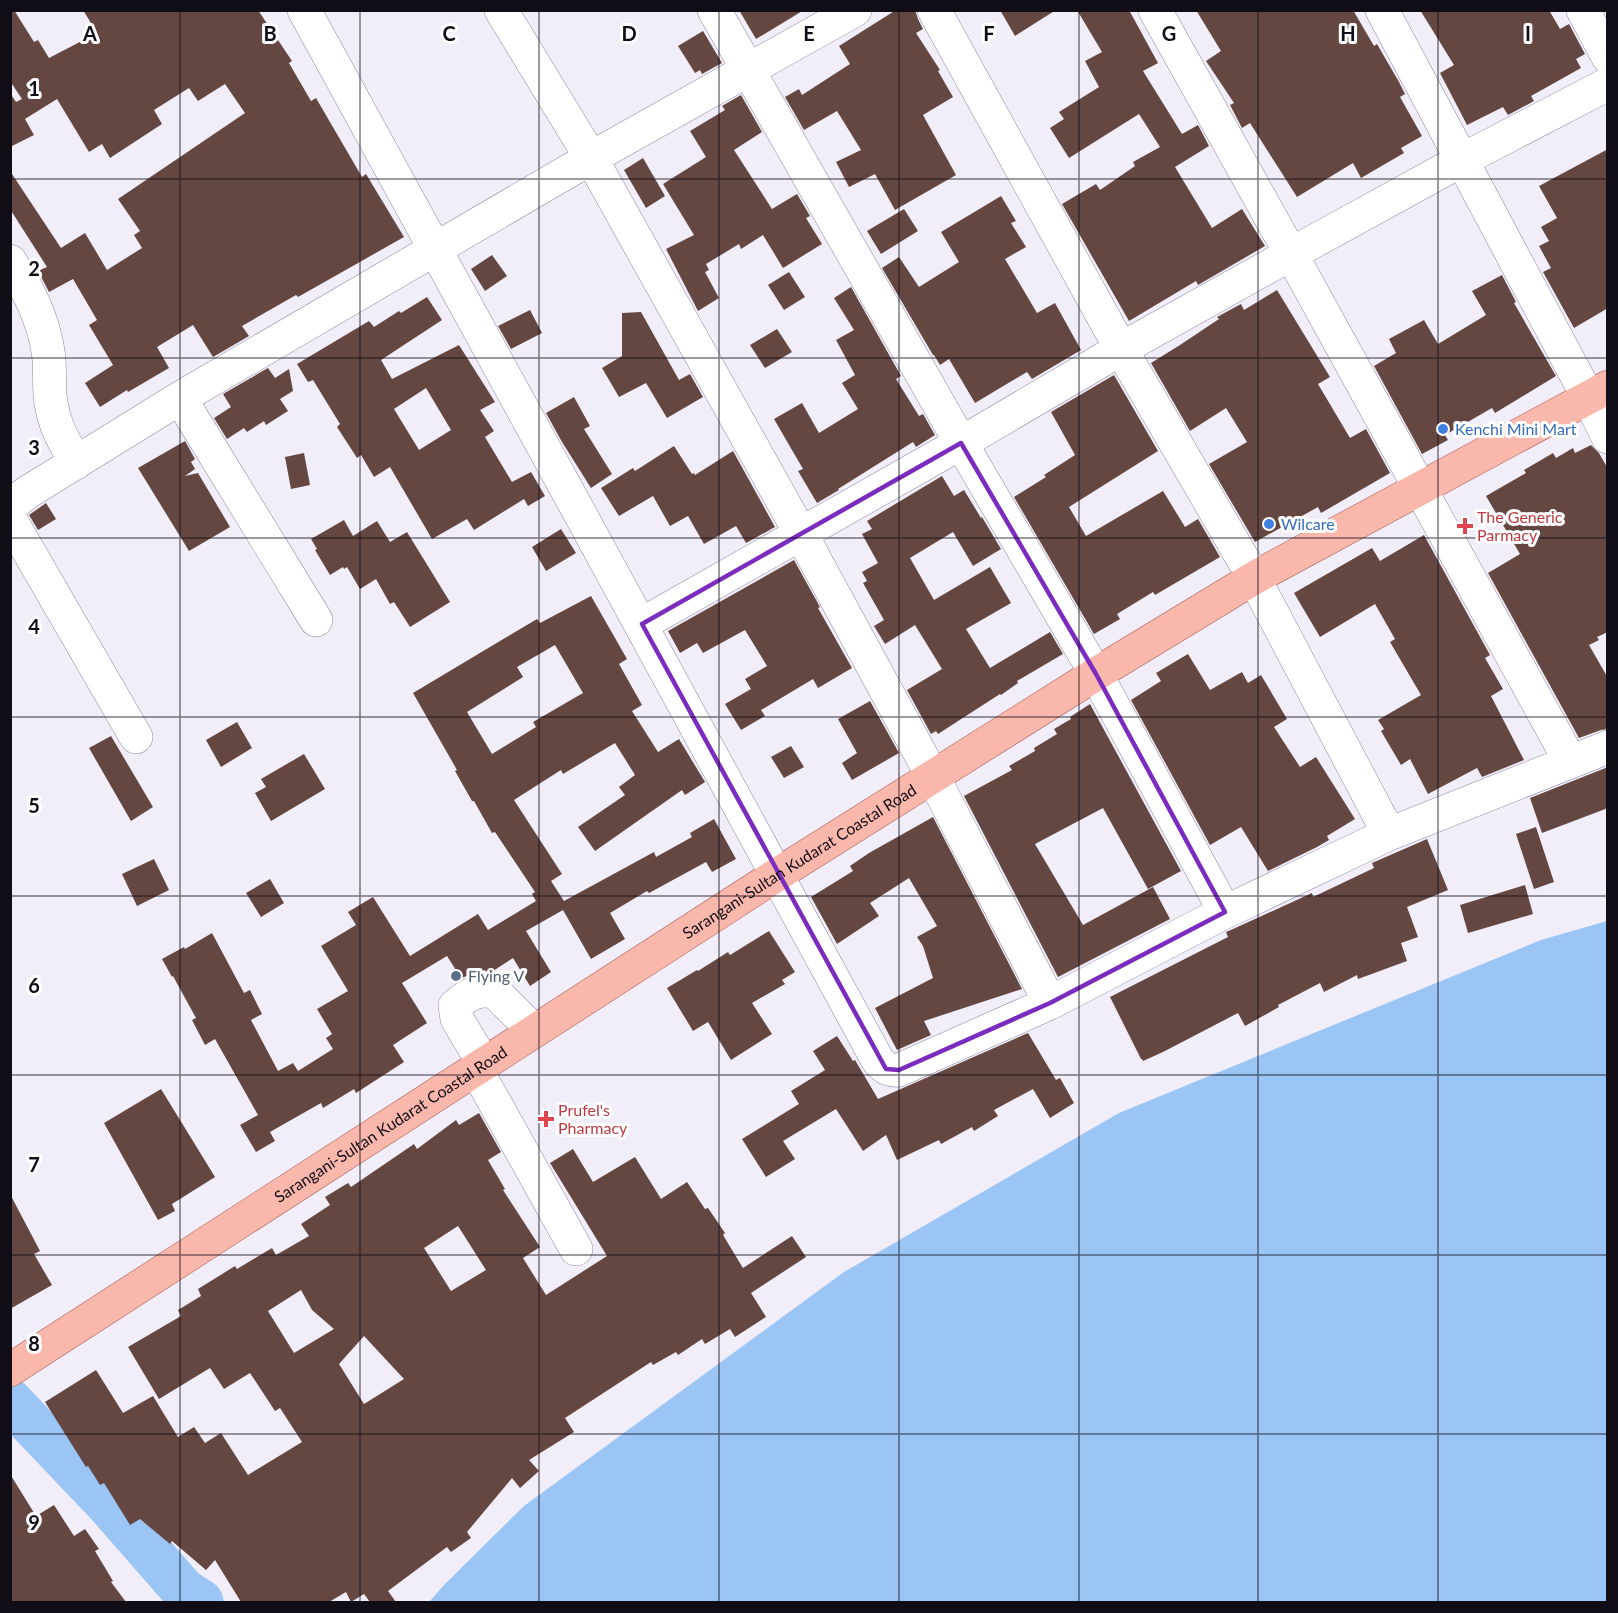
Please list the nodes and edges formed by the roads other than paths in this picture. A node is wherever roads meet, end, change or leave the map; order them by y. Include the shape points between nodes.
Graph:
1 (304, 10) edge
2 (501, 10) edge
3 (714, 10) edge
4 (855, 10) edge
5 (934, 10) edge
6 (1155, 10) edge
7 (1382, 10) edge
8 (1583, 10) edge
9 (1608, 57) edge
10 (748, 71) junction
11 (1608, 84) edge
12 (591, 158) junction
13 (1462, 160) junction
14 (434, 250) junction
15 (1291, 254) junction
16 (10, 261) edge
17 (1121, 349) junction
18 (1598, 392) edge
19 (180, 398) junction
20 (1608, 437) edge
21 (961, 443) junction
22 (76, 463) junction
23 (1419, 488) junction
24 (10, 506) edge
25 (10, 519) edge
26 (801, 534) junction
27 (1254, 578) junction
28 (316, 620) dead end
29 (642, 624) junction
30 (1096, 674) junction
31 (136, 736) dead end
32 (1608, 747) edge
33 (1570, 761) junction
34 (933, 777) junction
35 (1389, 834) junction
36 (778, 874) junction
37 (1225, 912) junction
38 (1050, 1003) junction
39 (534, 1031) junction
40 (480, 1066) junction
41 (576, 1249) dead end
42 (10, 1370) edge

1 - 14 street
2 - 12 street
3 - 10 street
4 - 10 street
5 - 17 street
6 - 15 street
7 - 13 street
8 - 9 street
10 - 12 street
10 - 21 street
11 - 13 street
12 - 14 street
12 - 26 street
13 - 15 street
13 - 18 street
14 - 19 street
14 - 29 street
15 - 17 street
15 - 23 street
16 - 22 street via 40,318 58,431
17 - 21 street
17 - 27 street
18 - 20 street
18 - 23 main road, Sarangani-Sultan Kudarat Coastal Road
19 - 22 street
19 - 28 street
21 - 26 street
21 - 30 street
22 - 24 street
23 - 27 main road, Sarangani-Sultan Kudarat Coastal Road
23 - 33 street
25 - 31 street
26 - 29 street
26 - 34 street
27 - 30 main road, Sarangani-Sultan Kudarat Coastal Road
27 - 35 street
29 - 36 street
30 - 34 main road, Sarangani-Sultan Kudarat Coastal Road
30 - 37 street
32 - 33 street
33 - 35 street
34 - 36 main road, Sarangani-Sultan Kudarat Coastal Road
34 - 38 street
35 - 37 street
36 - 38 street via 877,1059 890,1071
36 - 39 main road, Sarangani-Sultan Kudarat Coastal Road
37 - 38 street
39 - 40 main road, Sarangani-Sultan Kudarat Coastal Road
39 - 40 street via 496,993 488,990 468,995 455,1006 457,1019
40 - 41 street
40 - 42 main road, Sarangani-Sultan Kudarat Coastal Road

